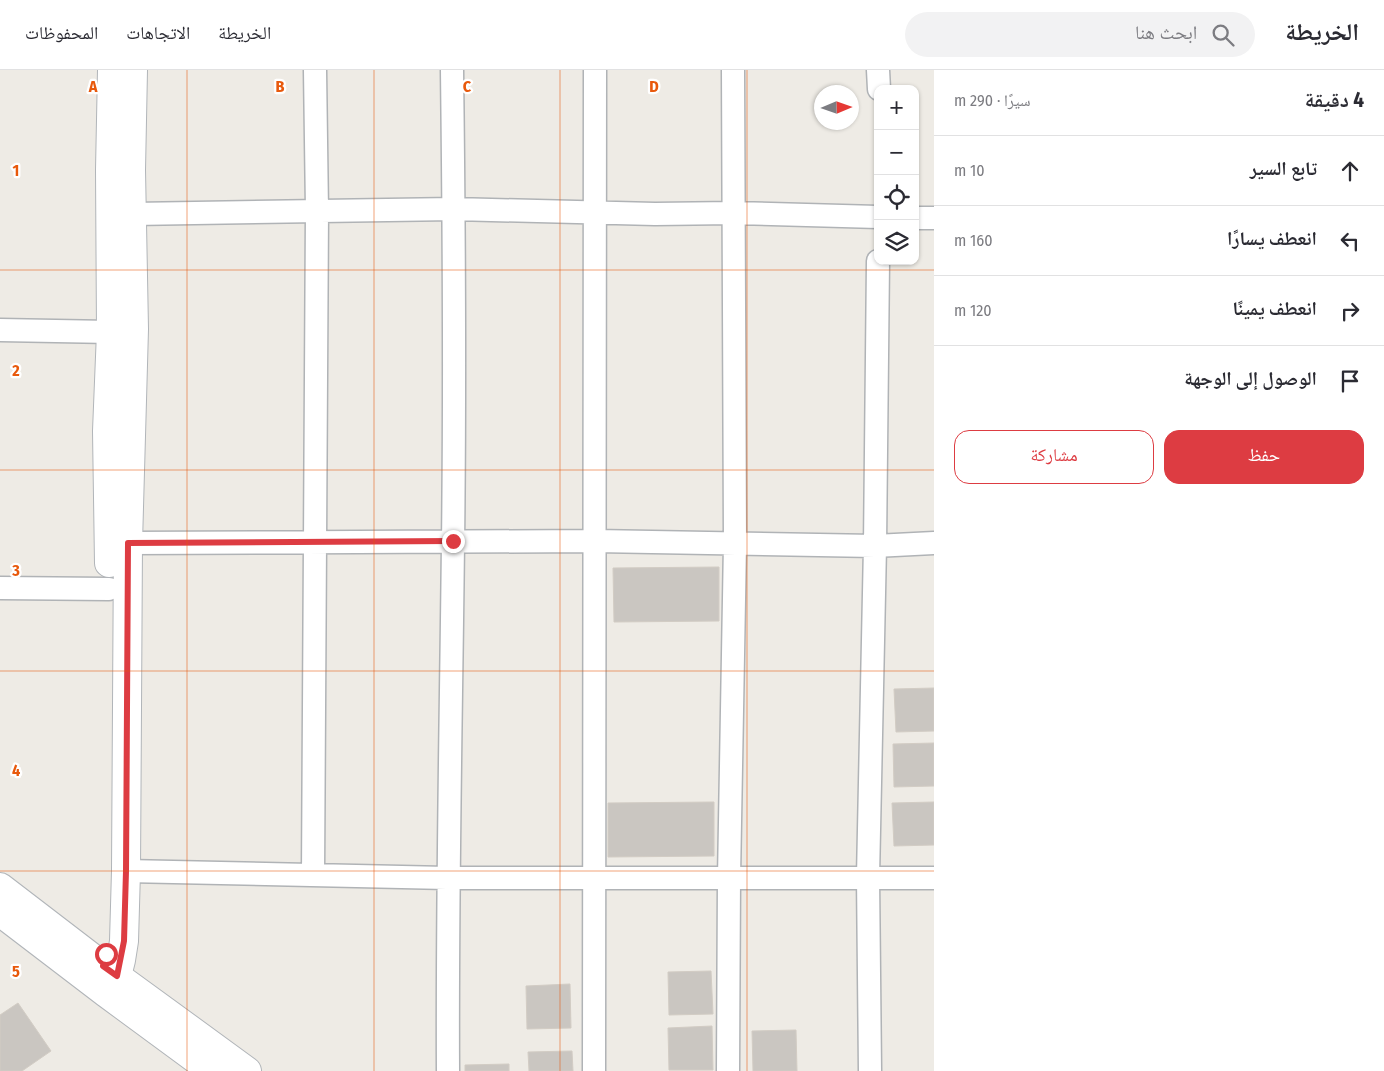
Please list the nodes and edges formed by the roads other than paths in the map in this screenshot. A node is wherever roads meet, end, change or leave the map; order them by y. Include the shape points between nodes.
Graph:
1 (112, 70) edge
2 (133, 70) edge
3 (315, 70) edge
4 (452, 70) edge
5 (595, 70) edge
6 (733, 70) edge
7 (878, 70) edge
8 (878, 85) edge
9 (454, 209) junction
10 (317, 211) junction
11 (594, 212) junction
12 (733, 213) junction
13 (132, 214) junction
14 (874, 217) edge
15 (919, 218) edge
16 (934, 218) edge
17 (878, 265) edge
18 (0, 330) edge
19 (111, 332) junction
20 (316, 541) junction
21 (453, 541) junction
22 (596, 541) junction
23 (128, 543) junction
24 (736, 543) junction
25 (934, 543) edge
26 (875, 546) junction
27 (0, 588) edge
28 (109, 589) junction
29 (126, 871) junction
30 (313, 875) junction
31 (868, 877) junction
32 (447, 878) junction
33 (729, 878) junction
34 (934, 878) edge
35 (594, 879) junction
36 (0, 887) edge
37 (0, 912) edge
38 (104, 979) junction
39 (212, 1071) edge
40 (247, 1071) edge
41 (448, 1071) edge
42 (594, 1071) edge
43 (728, 1071) edge
44 (870, 1071) edge

1 - 19 street
2 - 13 street
3 - 10 street
4 - 9 street
5 - 11 street
6 - 12 street
7 - 8 street
9 - 10 street
9 - 11 street
9 - 21 street
10 - 13 street
10 - 20 street
11 - 12 street
11 - 22 street
12 - 14 street
12 - 24 street
13 - 23 street via 134,330
15 - 16 street
17 - 26 street
18 - 19 street
19 - 28 street via 107,431
20 - 21 street
20 - 23 street
20 - 30 street
21 - 22 street
21 - 32 street
22 - 24 street
22 - 35 street
23 - 29 street
24 - 26 street
24 - 33 street
25 - 26 street
26 - 31 street
27 - 28 street
28 - 38 street via 109,909
29 - 30 street
29 - 38 street via 124,941
30 - 32 street
31 - 33 street
31 - 34 street
31 - 44 street
32 - 35 street
32 - 41 street
33 - 35 street
33 - 43 street
35 - 42 street
36 - 38 street
37 - 38 street
38 - 39 street
38 - 40 street

